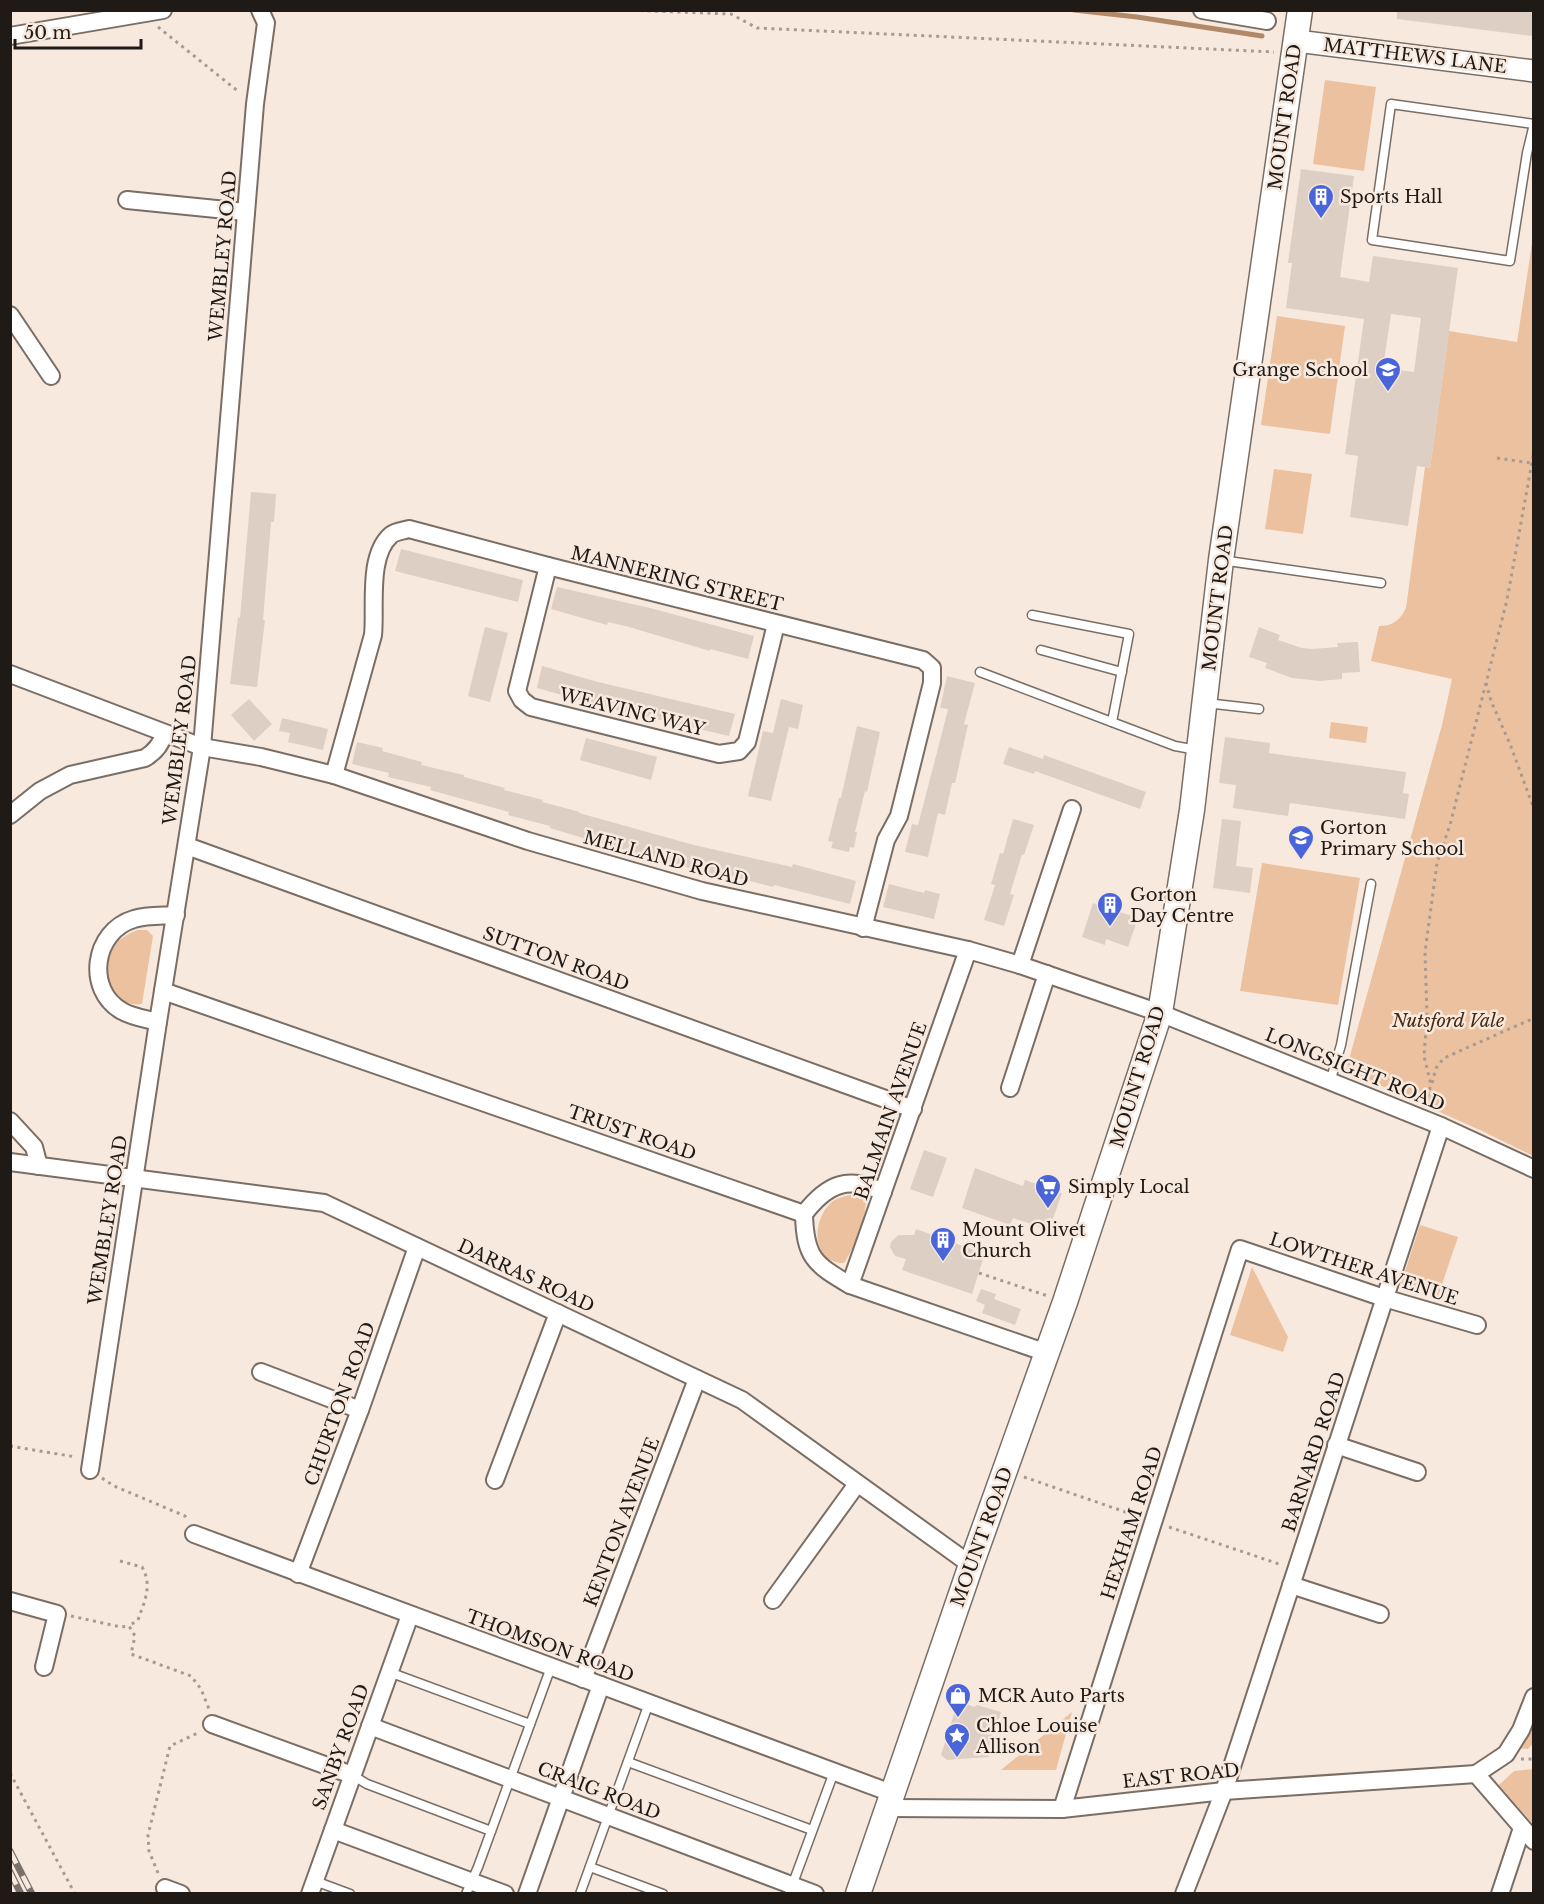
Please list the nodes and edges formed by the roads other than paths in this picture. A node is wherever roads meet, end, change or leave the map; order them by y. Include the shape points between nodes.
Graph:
1 (163, 10) edge
2 (260, 10) edge
3 (1202, 10) edge
4 (1300, 10) edge
5 (1267, 21) dead end
6 (10, 36) edge
7 (1288, 46) junction
8 (1533, 71) edge
9 (1533, 124) edge
10 (127, 200) dead end
11 (246, 212) junction
12 (10, 315) edge
13 (51, 376) dead end
14 (1221, 560) junction
15 (548, 566) junction
16 (1381, 583) dead end
17 (1032, 615) dead end
18 (776, 624) junction
19 (1041, 651) dead end
20 (980, 672) dead end
21 (1122, 672) junction
22 (10, 674) edge
23 (1205, 703) junction
24 (1259, 710) dead end
25 (1112, 722) junction
26 (164, 734) junction
27 (202, 747) junction
28 (1199, 751) junction
29 (334, 776) junction
30 (1072, 808) dead end
31 (10, 815) edge
32 (187, 846) junction
33 (1371, 885) dead end
34 (176, 915) junction
35 (863, 928) junction
36 (968, 950) junction
37 (1020, 965) junction
38 (1047, 974) junction
39 (163, 991) junction
40 (1160, 1013) junction
41 (158, 1022) junction
42 (1330, 1082) junction
43 (1010, 1088) dead end
44 (913, 1109) junction
45 (10, 1121) edge
46 (1441, 1126) junction
47 (10, 1162) edge
48 (39, 1166) junction
49 (1533, 1169) edge
50 (135, 1177) junction
51 (883, 1192) junction
52 (804, 1214) junction
53 (417, 1247) junction
54 (1240, 1249) joint
55 (850, 1285) junction
56 (1384, 1298) junction
57 (558, 1312) junction
58 (1477, 1325) dead end
59 (1047, 1353) junction
60 (261, 1372) dead end
61 (697, 1379) junction
62 (360, 1410) junction
63 (1336, 1445) junction
64 (90, 1470) road end
65 (1417, 1472) dead end
66 (495, 1480) dead end
67 (857, 1484) junction
68 (194, 1534) road end
69 (971, 1565) junction
70 (298, 1574) junction
71 (1291, 1585) junction
72 (10, 1600) edge
73 (773, 1600) dead end
74 (1380, 1614) dead end
75 (410, 1615) junction
76 (44, 1667) dead end
77 (551, 1667) junction
78 (389, 1672) junction
79 (583, 1679) junction
80 (601, 1685) junction
81 (1533, 1697) edge
82 (649, 1704) junction
83 (212, 1724) road end
84 (530, 1724) junction
85 (370, 1726) junction
86 (628, 1762) junction
87 (834, 1772) junction
88 (1476, 1774) junction
89 (352, 1775) junction
90 (511, 1779) junction
91 (1224, 1791) junction
92 (561, 1798) junction
93 (891, 1801) junction
94 (1062, 1809) junction
95 (609, 1816) junction
96 (333, 1830) junction
97 (812, 1830) junction
98 (491, 1831) junction
99 (1528, 1835) edge
100 (590, 1868) junction
101 (313, 1887) edge
102 (468, 1887) edge
103 (790, 1889) edge
104 (350, 1893) edge
105 (505, 1893) edge
106 (527, 1893) edge
107 (580, 1893) edge
108 (663, 1893) edge
109 (815, 1893) edge
110 (858, 1893) edge
111 (1184, 1893) edge
112 (1500, 1893) edge

1 - 6 street
2 - 11 street, WEMBLEY ROAD via 266,22
3 - 5 street
4 - 7 main road, MOUNT ROAD
7 - 8 street, MATTHEWS LANE
7 - 14 main road, MOUNT ROAD
9 - 9 lane via 1510,261 1372,240 1392,104
10 - 11 street
11 - 27 street, WEMBLEY ROAD
12 - 13 street
14 - 16 lane
14 - 23 main road, MOUNT ROAD
15 - 18 street, MANNERING STREET
15 - 18 street, WEAVING WAY via 517,691 531,707 605,726 719,754 739,751 747,742
15 - 29 street, MANNERING STREET via 409,529 393,534 383,544 376,570 373,635
17 - 21 lane via 1129,634
18 - 35 street, MANNERING STREET via 923,660 932,668 932,683 900,816 886,840
19 - 21 lane
20 - 25 lane
21 - 25 lane
22 - 26 street, MELLAND ROAD
23 - 24 lane
23 - 28 main road, MOUNT ROAD
25 - 28 lane
26 - 27 street, MELLAND ROAD
26 - 31 street via 162,742 145,758 70,775 40,791
27 - 29 street, MELLAND ROAD
27 - 32 street, WEMBLEY ROAD
28 - 40 main road, MOUNT ROAD
29 - 35 street, MELLAND ROAD via 528,841 691,888
30 - 37 street
32 - 34 street, WEMBLEY ROAD
32 - 44 street, SUTTON ROAD
33 - 42 lane via 1341,1046
34 - 39 street, WEMBLEY ROAD
34 - 41 street via 133,919 118,928 106,938 97,975 106,997 121,1011
35 - 36 street, MELLAND ROAD
36 - 37 street, MELLAND ROAD
36 - 44 street, BALMAIN AVENUE
37 - 38 street, MELLAND ROAD
38 - 40 street, MELLAND ROAD
38 - 43 street
39 - 41 street, WEMBLEY ROAD
39 - 52 street, TRUST ROAD
40 - 42 street, LONGSIGHT ROAD
40 - 59 main road, MOUNT ROAD
41 - 50 street, WEMBLEY ROAD
42 - 46 street, LONGSIGHT ROAD
44 - 51 street, BALMAIN AVENUE
45 - 48 street via 34,1147
46 - 49 street, LONGSIGHT ROAD
46 - 56 street, BARNARD ROAD
47 - 48 street, DARRAS ROAD
48 - 50 street, DARRAS ROAD
50 - 53 street, DARRAS ROAD via 324,1203
50 - 64 street, WEMBLEY ROAD
51 - 52 street via 858,1182 835,1186 822,1193
51 - 55 street, BALMAIN AVENUE
52 - 55 street via 809,1252 825,1270
53 - 57 street, DARRAS ROAD
53 - 62 street, CHURTON ROAD
54 - 56 street, LOWTHER AVENUE
54 - 94 street, HEXHAM ROAD
55 - 59 street
56 - 58 street, LOWTHER AVENUE
56 - 63 street, BARNARD ROAD
57 - 61 street, DARRAS ROAD
57 - 66 street
59 - 69 main road, MOUNT ROAD
60 - 62 street
61 - 67 street, DARRAS ROAD via 742,1400
61 - 79 street, KENTON AVENUE
62 - 70 street, CHURTON ROAD
63 - 65 street
63 - 71 street, BARNARD ROAD
67 - 69 street, DARRAS ROAD
67 - 73 street
68 - 70 street, THOMSON ROAD
69 - 93 main road, MOUNT ROAD
70 - 75 street, THOMSON ROAD
71 - 74 street
71 - 91 street, BARNARD ROAD
72 - 76 street via 57,1614
75 - 77 street, THOMSON ROAD
75 - 78 street, SANBY ROAD
77 - 79 street, THOMSON ROAD
77 - 84 lane
78 - 84 lane
78 - 85 street, SANBY ROAD
79 - 80 street, THOMSON ROAD
80 - 82 street, THOMSON ROAD
80 - 92 street
81 - 88 street via 1521,1730 1506,1754
82 - 86 lane
82 - 87 street, THOMSON ROAD
83 - 89 street
84 - 90 lane
85 - 89 street, SANBY ROAD
85 - 90 street, CRAIG ROAD
86 - 95 lane
86 - 97 lane
87 - 93 street, THOMSON ROAD
87 - 97 lane
88 - 91 street, EAST ROAD
88 - 99 street
89 - 96 street, SANBY ROAD
89 - 98 lane
90 - 92 street, CRAIG ROAD
90 - 98 lane
91 - 94 street, EAST ROAD
91 - 111 street, BARNARD ROAD
92 - 95 street, CRAIG ROAD
92 - 106 street
93 - 94 street, EAST ROAD
93 - 110 main road, MOUNT ROAD
95 - 100 lane
95 - 103 street, CRAIG ROAD
96 - 101 street, SANBY ROAD
96 - 102 street
97 - 103 lane
98 - 102 lane
99 - 112 street
100 - 107 lane
100 - 108 lane
101 - 104 lane
102 - 105 street
103 - 109 street, CRAIG ROAD

